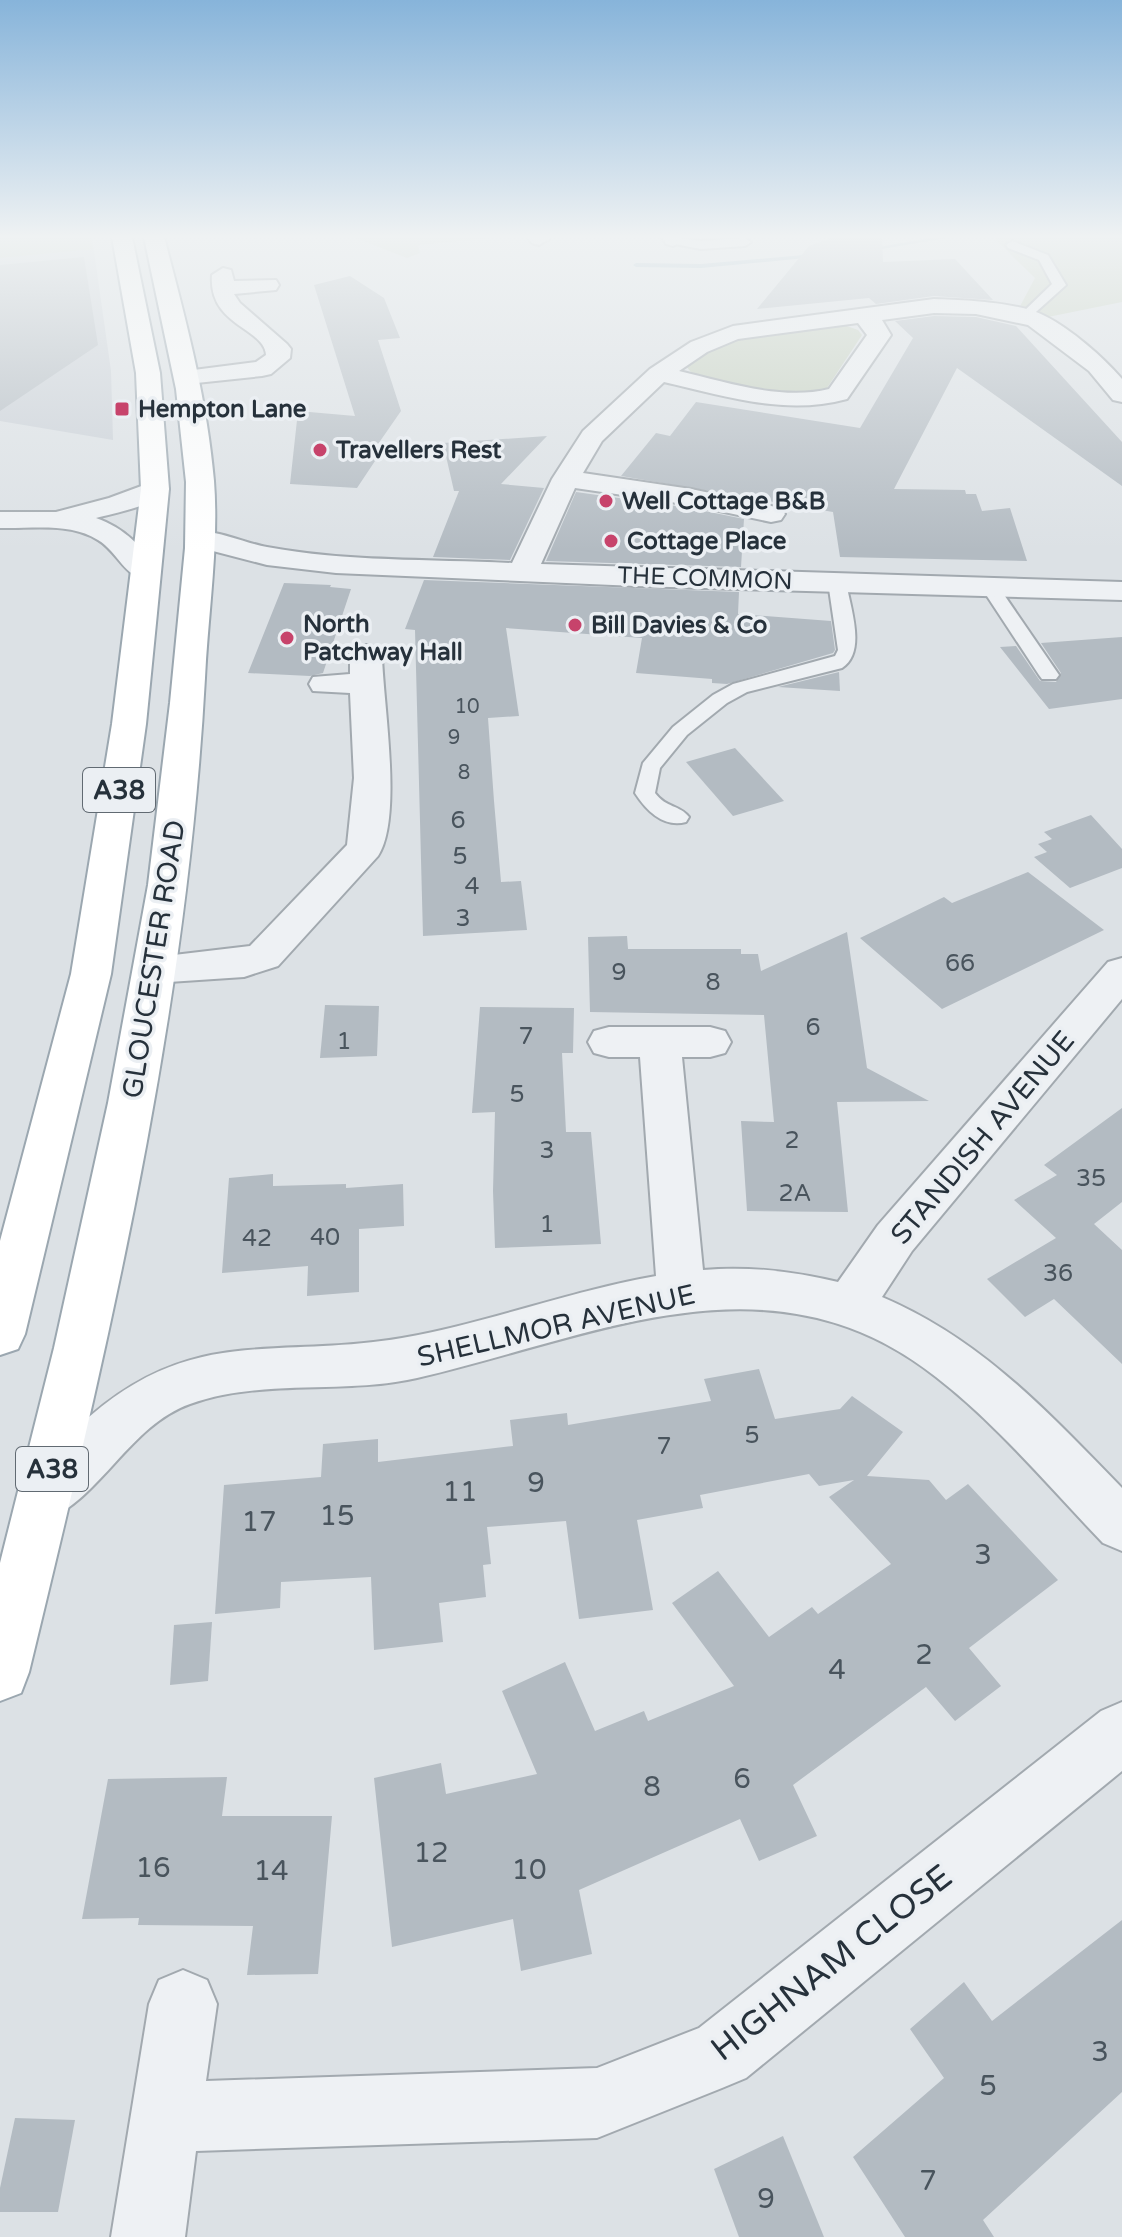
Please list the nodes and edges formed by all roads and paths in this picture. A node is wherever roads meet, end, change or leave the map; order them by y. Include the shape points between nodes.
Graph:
1 (142, 341) edge
2 (179, 341) edge
3 (273, 341) edge
4 (713, 341) edge
5 (875, 341) edge
6 (1066, 341) edge
7 (659, 374) junction
8 (187, 377) junction
9 (1122, 395) edge
10 (566, 479) junction
11 (155, 489) junction
12 (771, 514) dead end
13 (0, 520) edge
14 (47, 521) junction
15 (200, 539) junction
16 (288, 560) junction
17 (145, 572) junction
18 (522, 573) junction
19 (837, 582) junction
20 (990, 587) junction
21 (194, 588) junction
22 (1122, 591) edge
23 (1049, 675) dead end
24 (325, 684) dead end
25 (678, 817) dead end
26 (154, 969) junction
27 (1122, 972) edge
28 (609, 1042) dead end
29 (660, 1042) junction
30 (710, 1042) dead end
31 (681, 1291) junction
32 (849, 1306) junction
33 (0, 1334) edge
34 (46, 1495) junction
35 (1122, 1525) edge
36 (0, 1672) edge
37 (1122, 1732) edge
38 (183, 2004) dead end
39 (166, 2117) junction
40 (148, 2237) edge

1 - 11 main road, GLOUCESTER ROAD / A38
2 - 8 main road, GLOUCESTER ROAD / A38
3 - 8 street via 278,358 262,369
4 - 7 street
5 - 7 street via 838,394 828,399 794,401
6 - 9 street via 1098,366
7 - 10 street via 592,437
8 - 15 main road, GLOUCESTER ROAD / A38 via 200,483
10 - 12 street
10 - 18 street
11 - 14 street
11 - 17 main road, GLOUCESTER ROAD / A38
13 - 14 street
14 - 17 street via 100,528
15 - 16 street, THE COMMON via 235,552
15 - 21 main road, GLOUCESTER ROAD / A38
16 - 18 street, THE COMMON
16 - 21 street, THE COMMON
17 - 33 main road, GLOUCESTER ROAD / A38 via 129,724 91,974
18 - 19 street, THE COMMON
19 - 20 street, THE COMMON
19 - 25 lane via 847,650 843,659 730,694 680,731 650,767 645,793 655,808
20 - 22 street, THE COMMON
20 - 23 lane
21 - 26 main road, GLOUCESTER ROAD / A38 via 185,741
24 - 26 street via 365,669 371,799 365,848 264,956 244,963
26 - 34 main road, GLOUCESTER ROAD / A38 via 118,1176
27 - 32 street, STANDISH AVENUE via 895,1238
28 - 29 street
29 - 30 street
29 - 31 street
31 - 32 street, SHELLMOR AVENUE via 778,1287
31 - 34 street, SHELLMOR AVENUE via 402,1360 253,1370 180,1384 127,1415
32 - 35 street, SHELLMOR AVENUE via 915,1337 965,1370
34 - 36 main road, GLOUCESTER ROAD / A38
37 - 39 street, HIGHNAM CLOSE via 722,2054 597,2103
38 - 39 street
39 - 40 street

